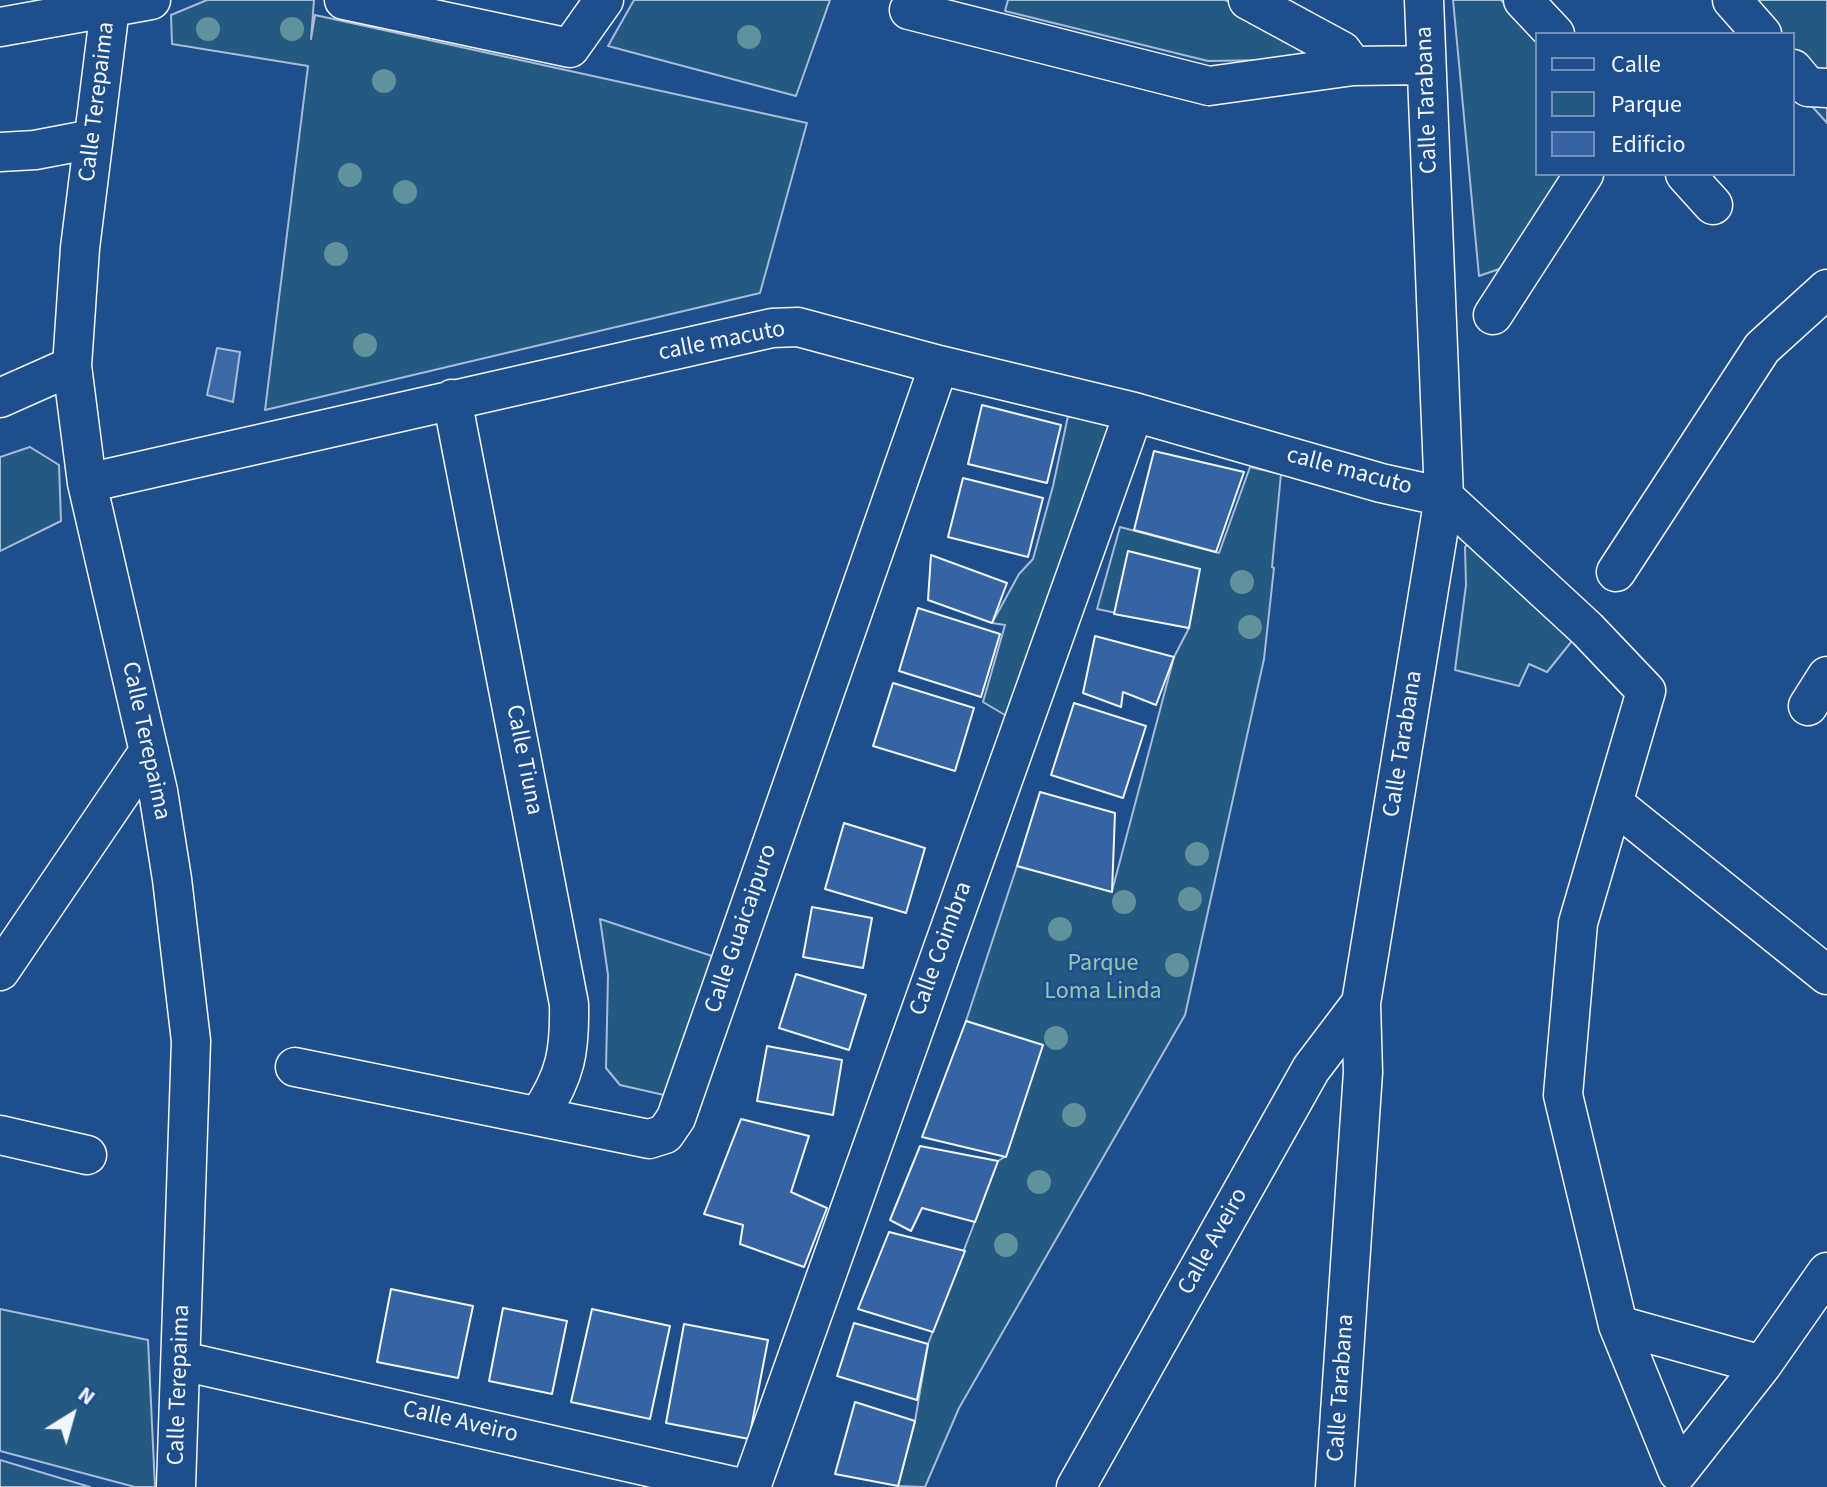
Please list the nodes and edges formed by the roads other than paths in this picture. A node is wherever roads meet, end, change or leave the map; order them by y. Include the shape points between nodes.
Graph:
1 (151, 0) edge
2 (344, 0) edge
3 (604, 0) edge
4 (1248, 0) edge
5 (1424, 0) edge
6 (1523, 0) edge
7 (1732, 0) edge
8 (111, 4) edge
9 (909, 10) dead end
10 (981, 14) edge
11 (0, 27) edge
12 (1553, 32) edge
13 (1760, 32) edge
14 (1426, 65) junction
15 (1353, 66) junction
16 (1795, 71) edge
17 (1827, 88) edge
18 (93, 139) junction
19 (0, 152) edge
20 (1583, 176) edge
21 (1687, 176) edge
22 (1713, 205) dead end
23 (1827, 289) edge
24 (1493, 315) dead end
25 (939, 365) junction
26 (72, 366) junction
27 (0, 398) edge
28 (452, 399) junction
29 (1134, 412) junction
30 (87, 483) junction
31 (1444, 497) junction
32 (1616, 572) dead end
33 (149, 751) junction
34 (1613, 803) junction
35 (0, 971) edge
36 (1827, 975) edge
37 (1361, 1003) junction
38 (295, 1067) dead end
39 (539, 1115) junction
40 (0, 1135) edge
41 (87, 1155) dead end
42 (1827, 1272) edge
43 (1618, 1325) junction
44 (182, 1361) junction
45 (1762, 1365) junction
46 (1674, 1480) edge
47 (176, 1487) edge
48 (737, 1487) edge
49 (751, 1487) edge
50 (1076, 1487) edge
51 (1335, 1487) edge

1 - 8 street
2 - 3 street via 570,48
4 - 15 street via 1342,51
5 - 14 street, Calle Tarabana
6 - 12 street
7 - 13 street
8 - 11 street
8 - 18 street, Calle Terepaima
9 - 10 street
10 - 15 street via 1209,86
14 - 15 street
14 - 31 street, Calle Tarabana
16 - 17 street via 1808,87
18 - 19 street
18 - 26 street, Calle Terepaima
20 - 24 street
21 - 22 street
23 - 32 street via 1762,348
25 - 28 street, calle macuto via 798,327 772,328
25 - 29 street, calle macuto
25 - 39 street, Calle Guaicaipuro via 676,1118 665,1134 649,1139
26 - 27 street
26 - 30 street, Calle Terepaima
28 - 30 street, calle macuto
28 - 39 street, Calle Tiuna via 569,1004 566,1063 556,1091
29 - 31 street, calle macuto
29 - 49 street, Calle Coimbra
30 - 33 street, Calle Terepaima
31 - 34 street via 1646,691
31 - 37 street, Calle Tarabana
33 - 35 street
33 - 44 street, Calle Terepaima via 172,879 191,1041
34 - 36 street
34 - 43 street via 1578,923 1563,1095
37 - 50 street, Calle Aveiro via 1311,1069
37 - 51 street, Calle Tarabana via 1363,1072
38 - 39 street, Calle Guaicaipuro
40 - 41 street
42 - 45 street
43 - 45 street
43 - 46 street
44 - 47 street, Calle Terepaima
44 - 48 street, Calle Aveiro
45 - 46 street

